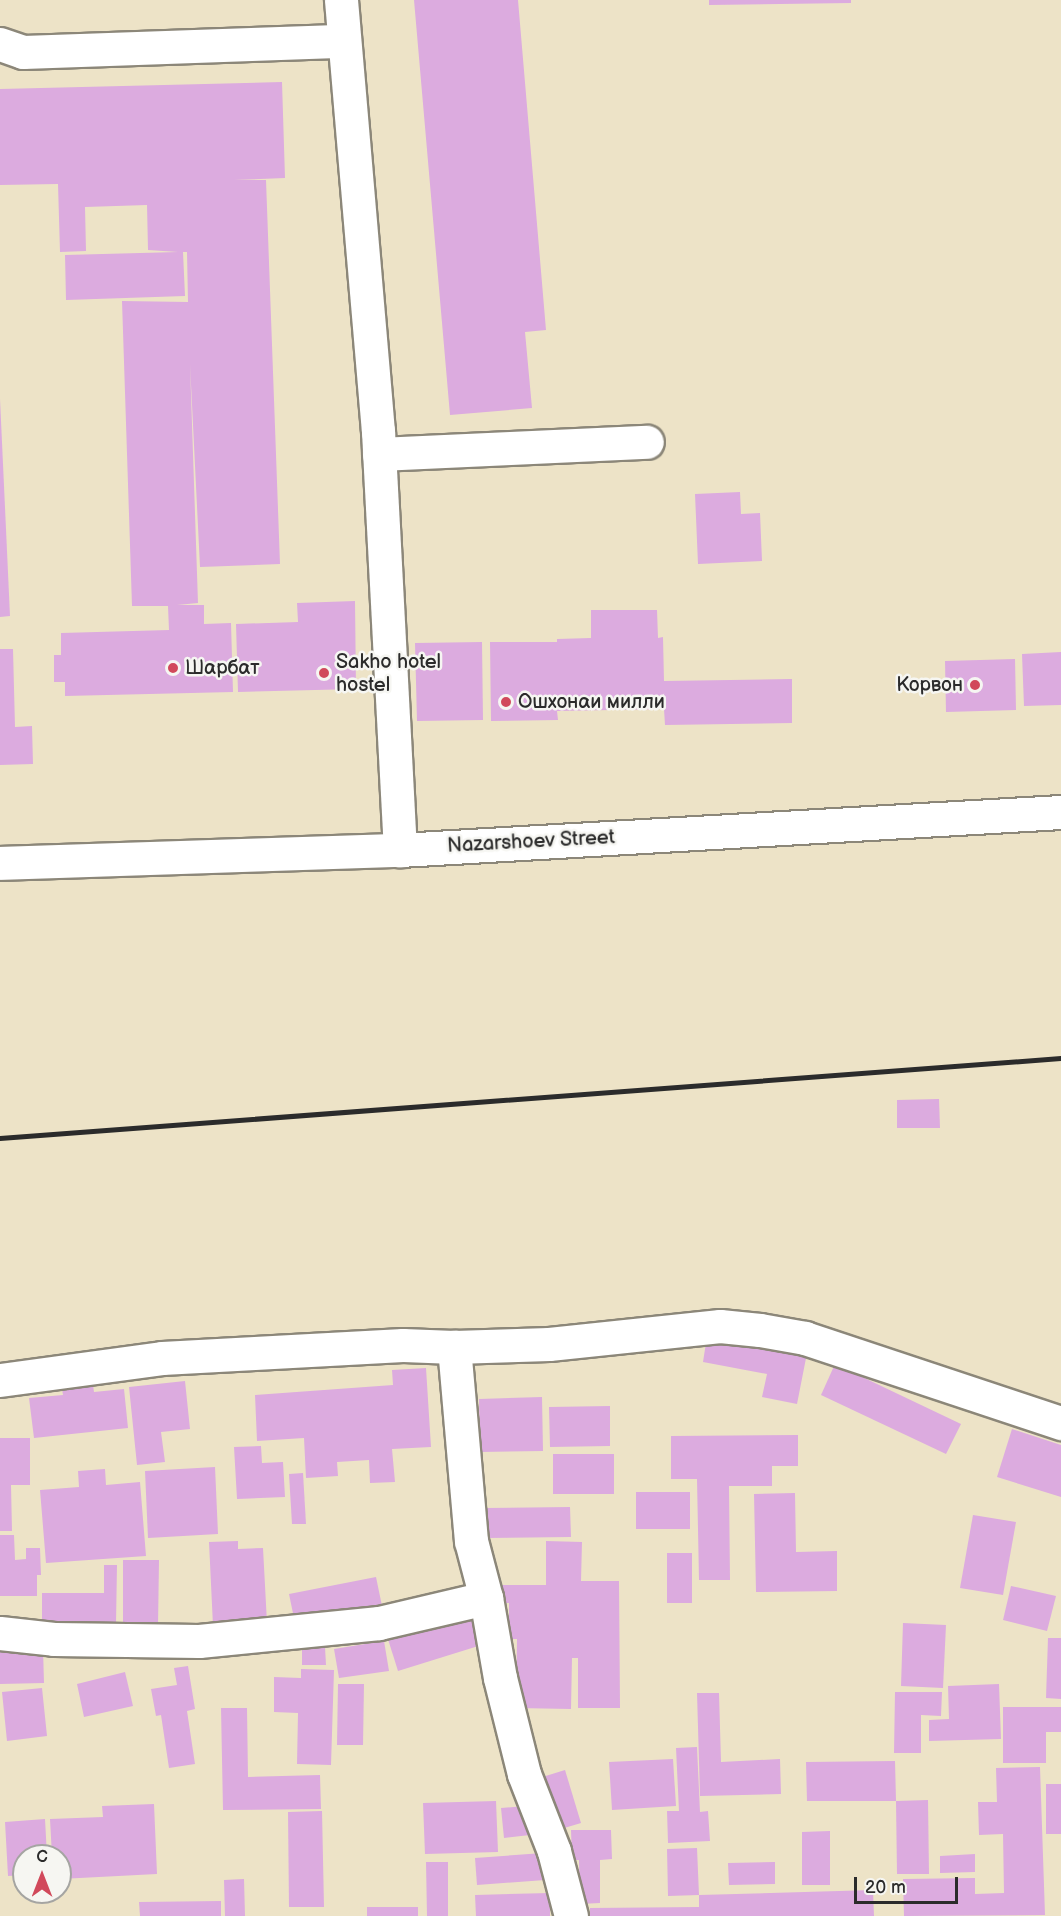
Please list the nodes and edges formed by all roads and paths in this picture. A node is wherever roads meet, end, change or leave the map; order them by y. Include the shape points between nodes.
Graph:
1 (341, 0) edge
2 (344, 41) junction
3 (0, 44) edge
4 (647, 442) dead end
5 (379, 454) junction
6 (1061, 812) edge
7 (400, 850) junction
8 (0, 863) edge
9 (454, 1347) junction
10 (0, 1380) edge
11 (1061, 1423) edge
12 (486, 1598) junction
13 (0, 1633) edge
14 (570, 1916) edge

1 - 2 street
2 - 3 street via 23,52
2 - 5 street
4 - 5 street
5 - 7 street
6 - 7 street, Nazarshoev Street
7 - 8 street, Nazarshoev Street
9 - 10 street via 403,1345 162,1358
9 - 11 street via 549,1344 720,1326 760,1330 805,1338
9 - 12 street via 471,1541
12 - 13 street via 379,1623 199,1641 54,1639
12 - 14 street via 500,1678 524,1774 554,1851

